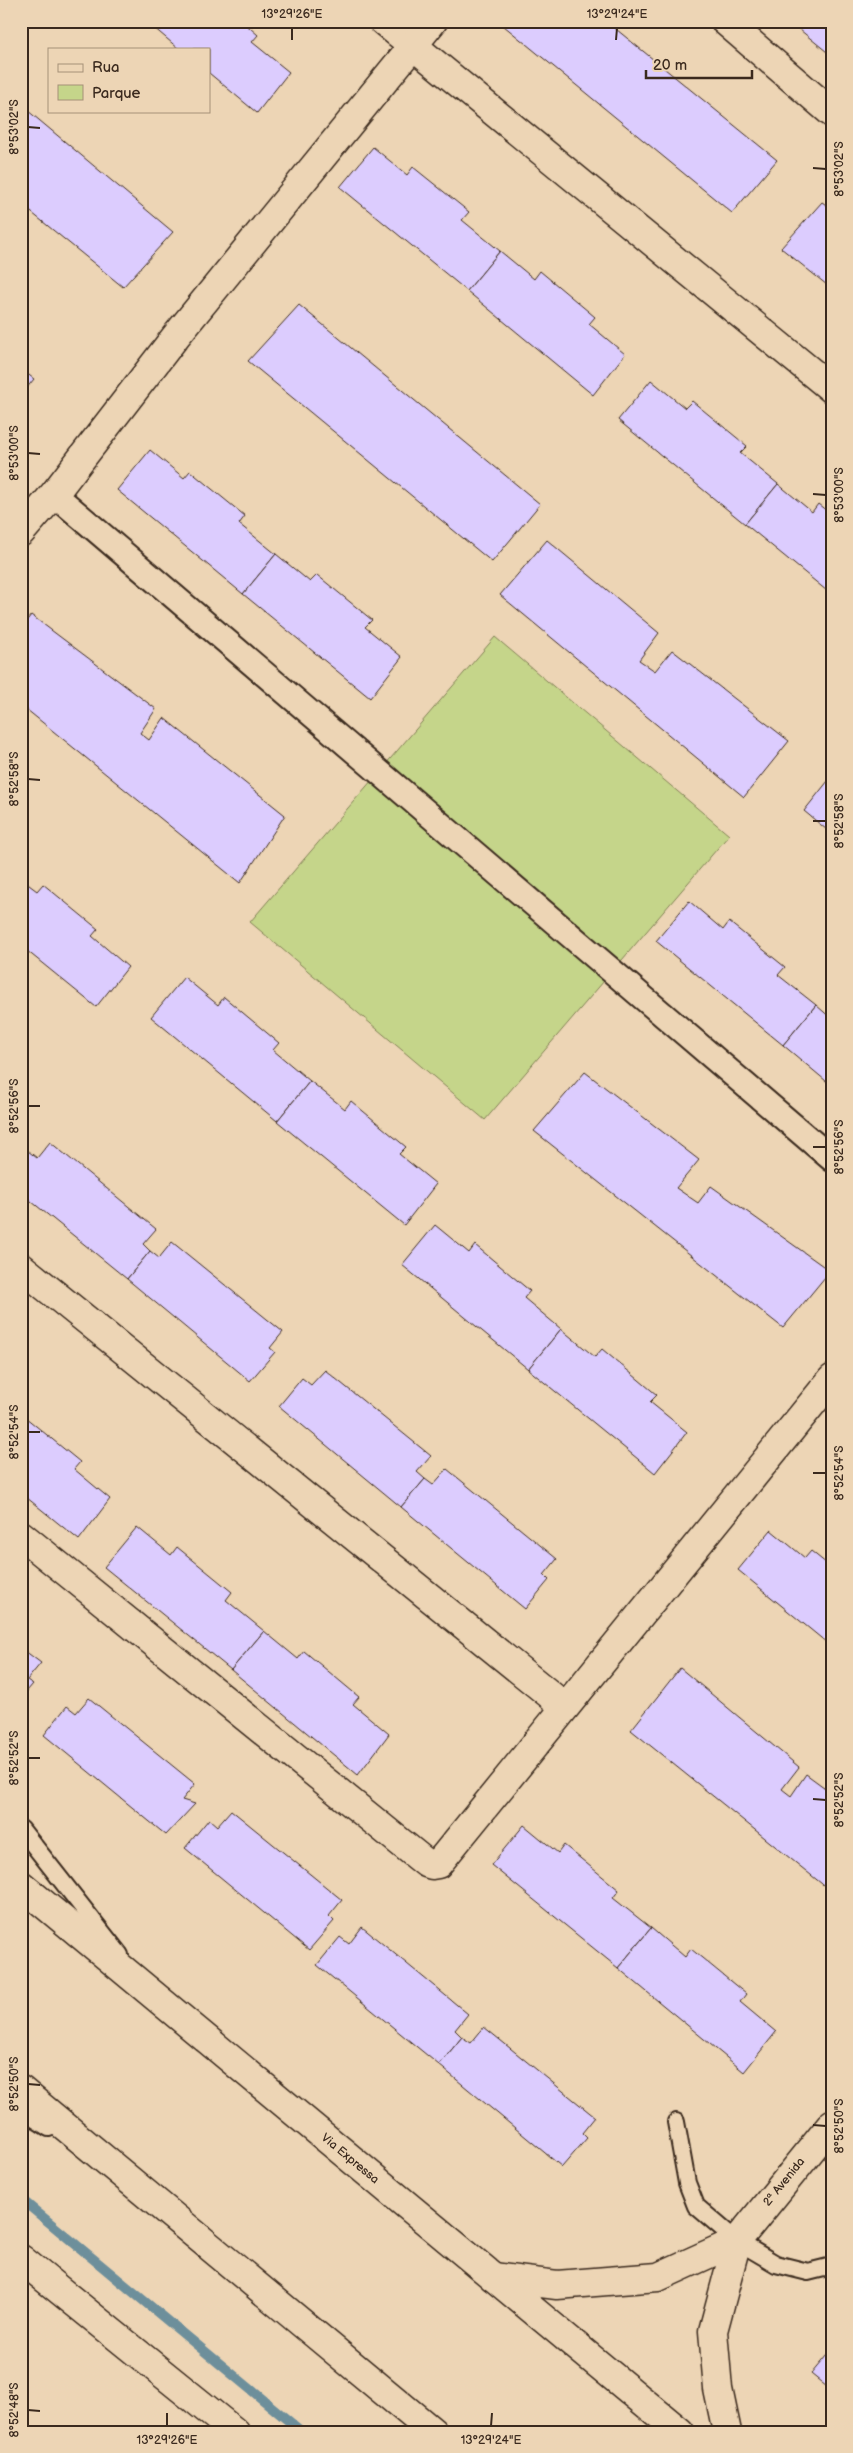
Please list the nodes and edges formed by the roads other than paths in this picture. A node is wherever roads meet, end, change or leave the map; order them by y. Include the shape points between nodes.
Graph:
1 (383, 21) edge
2 (433, 21) edge
3 (725, 21) edge
4 (413, 48) junction
5 (832, 113) edge
6 (832, 390) edge
7 (54, 494) junction
8 (21, 532) edge
9 (832, 1159) edge
10 (21, 1267) edge
11 (832, 1379) edge
12 (21, 1535) edge
13 (564, 1706) junction
14 (21, 1829) edge
15 (21, 1885) edge
16 (146, 1988) junction
17 (21, 2090) edge
18 (21, 2110) edge
19 (676, 2122) dead end
20 (832, 2124) edge
21 (131, 2181) junction
22 (736, 2241) junction
23 (21, 2259) edge
24 (832, 2266) edge
25 (493, 2277) junction
26 (235, 2432) edge
27 (432, 2432) edge
28 (680, 2432) edge
29 (726, 2432) edge

1 - 4 street
2 - 4 street
3 - 5 street
4 - 6 street
4 - 7 street via 176,336
7 - 8 street
7 - 9 street
10 - 13 street
11 - 13 street
12 - 13 street via 432,1865 438,1864
14 - 16 lane
15 - 16 street, Via Expressa
16 - 25 street, Via Expressa
17 - 21 street
18 - 21 lane
19 - 22 lane via 687,2183 696,2206
20 - 22 street, 2ª Avenida
21 - 27 street
22 - 24 lane via 776,2264 808,2272
22 - 25 street via 658,2278 557,2284
22 - 29 street via 713,2332
23 - 26 street
25 - 28 street, Via Expressa

